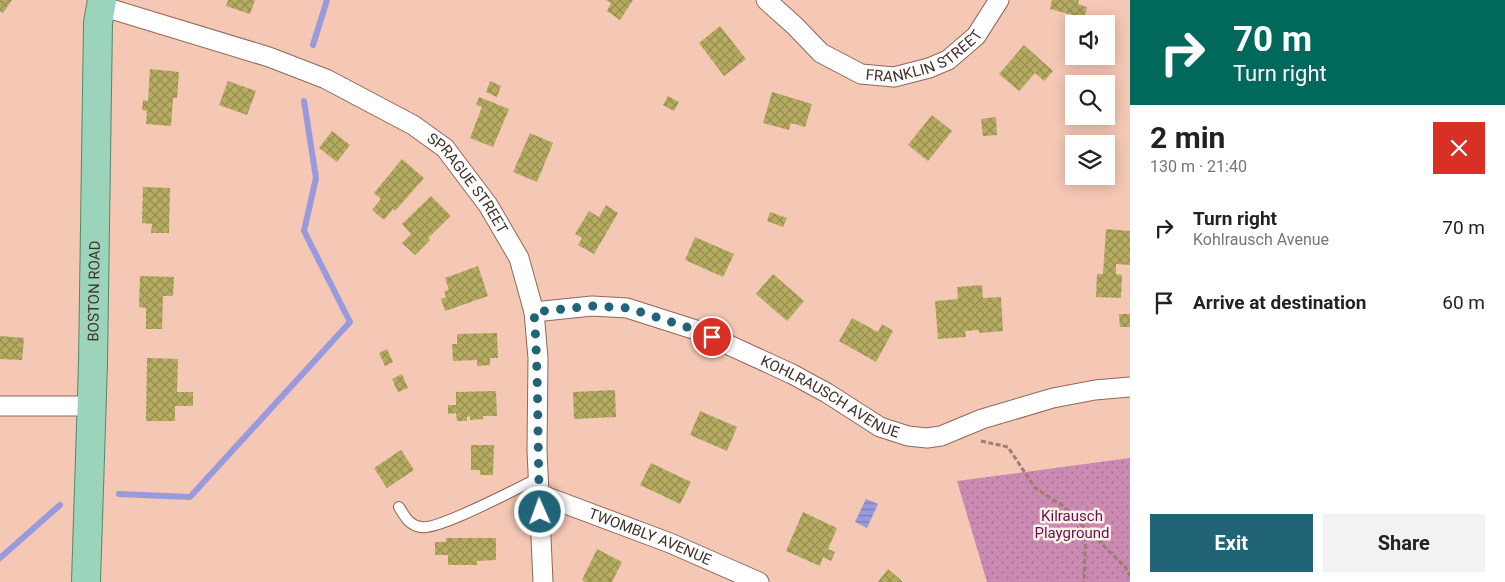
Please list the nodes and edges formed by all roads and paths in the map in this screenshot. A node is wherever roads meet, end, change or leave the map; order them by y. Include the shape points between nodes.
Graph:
1 (766, 0) edge
2 (999, 0) edge
3 (101, 3) edge
4 (534, 312) junction
5 (1130, 387) edge
6 (0, 406) edge
7 (92, 406) junction
8 (949, 433) junction
9 (539, 486) junction
10 (399, 507) dead end
11 (1086, 528) junction
12 (1130, 576) edge
13 (86, 582) edge
14 (543, 582) edge
15 (759, 582) edge
16 (1084, 582) edge

1 - 2 street, FRANKLIN STREET via 821,53 861,74 894,77 948,60 976,36
3 - 4 street, SPRAGUE STREET via 270,57 326,79 413,125 445,148 488,205 519,258
3 - 7 main road, BOSTON ROAD via 98,23
4 - 8 street, KOHLRAUSCH AVENUE via 592,306 628,308 696,330 792,374 880,427 927,438
4 - 9 street, SPRAGUE STREET via 538,358
5 - 8 street, KOHLRAUSCH AVENUE via 1053,398 982,419
6 - 7 street
7 - 13 main road, BOSTON ROAD
8 - 11 path via 1008,447 1035,488 1063,506
9 - 10 lane via 422,528 407,521
9 - 14 street, SPRAGUE STREET
9 - 15 street, TWOMBLY AVENUE
11 - 12 path
11 - 16 path

